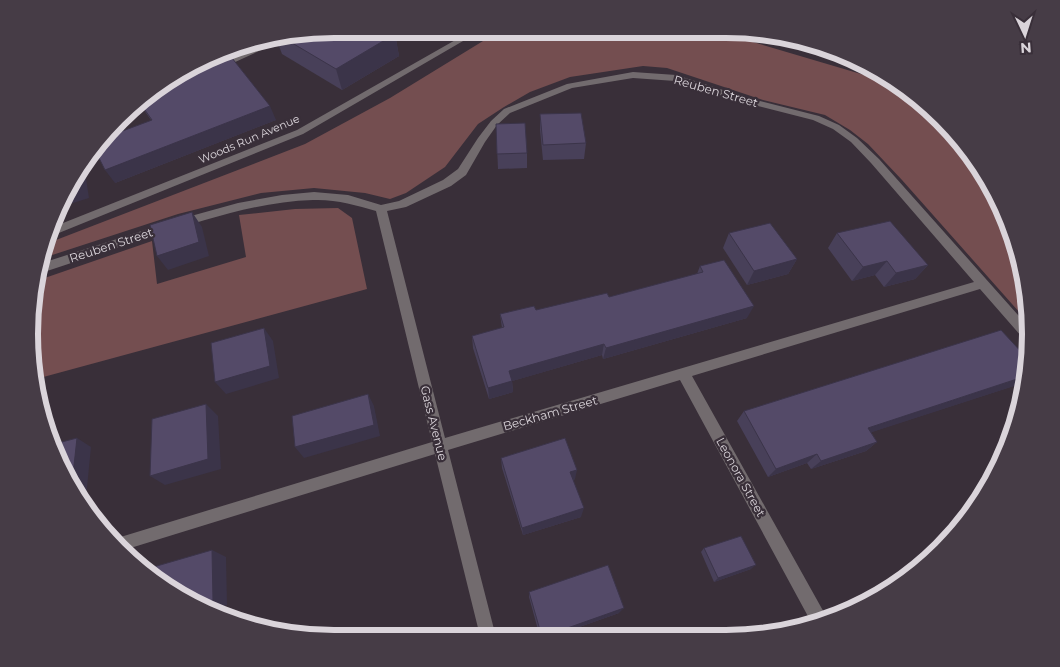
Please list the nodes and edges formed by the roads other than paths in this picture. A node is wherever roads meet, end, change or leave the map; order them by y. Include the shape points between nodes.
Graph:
1 (464, 38) edge
2 (261, 47) edge
3 (208, 70) edge
4 (381, 209) junction
5 (56, 231) edge
6 (45, 267) edge
7 (982, 284) junction
8 (1022, 329) edge
9 (684, 374) junction
10 (440, 446) junction
11 (126, 545) edge
12 (817, 615) edge
13 (486, 630) edge

1 - 5 street, Woods Run Avenue via 300,132
2 - 3 street
4 - 6 street, Reuben Street via 348,199 314,196 255,204 173,225
4 - 7 street, Reuben Street via 402,204 447,183 462,172 494,123 507,111 525,103 570,86 614,78 633,75 676,78 816,118 836,127 875,160
4 - 10 street, Gass Avenue
7 - 8 street, Reuben Street
7 - 9 street, Beckham Street
9 - 10 street, Beckham Street
9 - 12 street, Leonora Street
10 - 11 street, Beckham Street
10 - 13 street, Gass Avenue

